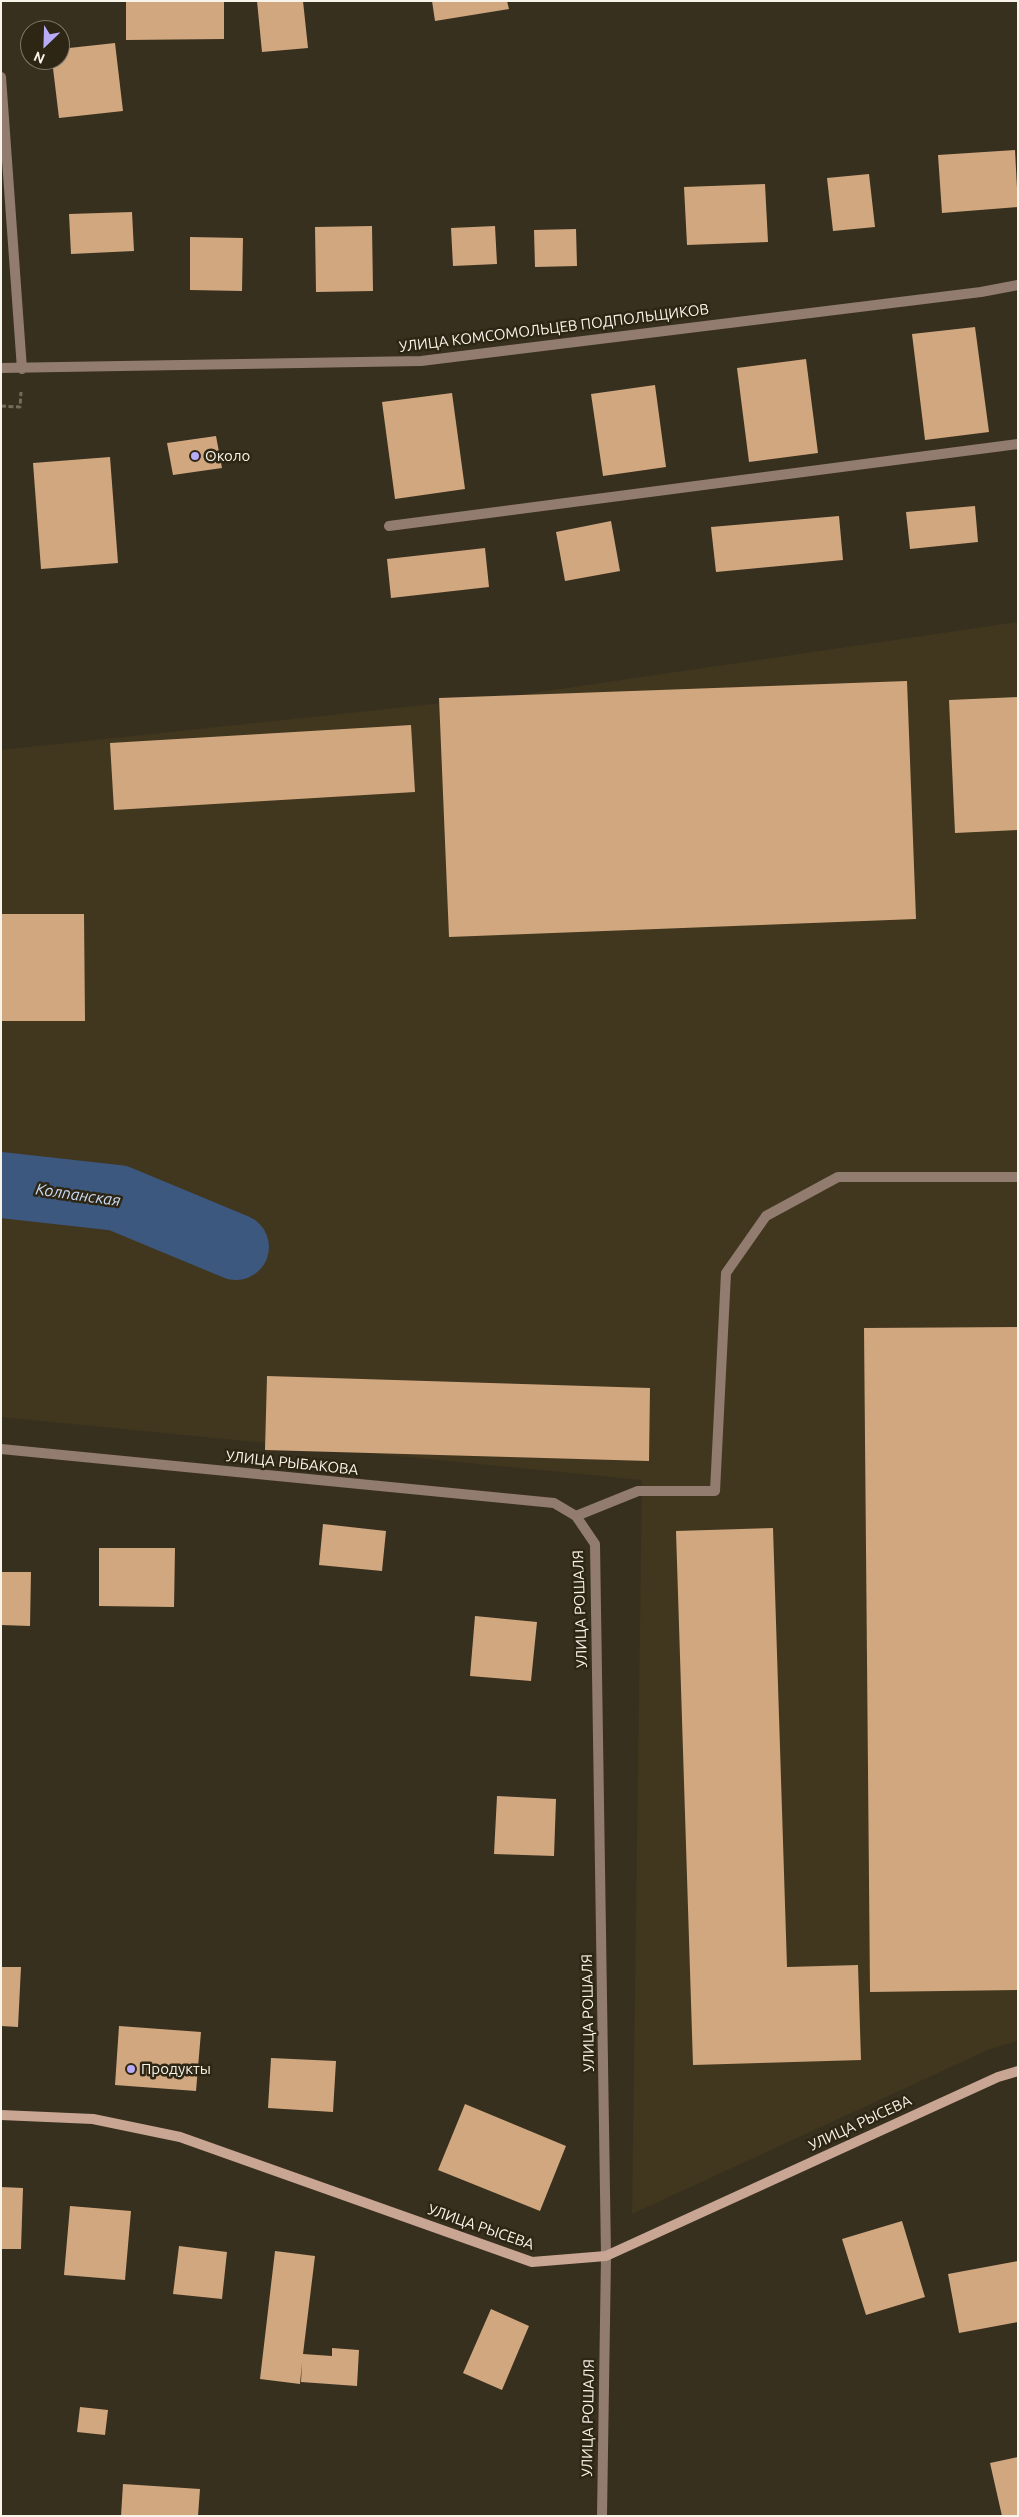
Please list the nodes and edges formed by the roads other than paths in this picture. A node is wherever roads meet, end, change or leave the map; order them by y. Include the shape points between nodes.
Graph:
1 (1, 77) edge
2 (1018, 285) edge
3 (1, 368) edge
4 (22, 369) junction
5 (1018, 444) edge
6 (390, 526) dead end
7 (1018, 1177) edge
8 (1, 1449) edge
9 (576, 1516) junction
10 (1018, 2071) edge
11 (1, 2115) edge
12 (606, 2256) junction
13 (602, 2516) edge

1 - 4 street
2 - 4 street, УЛИЦА КОМСОМОЛЬЦЕВ ПОДПОЛЬЩИКОВ via 421,361
3 - 4 street, УЛИЦА КОМСОМОЛЬЦЕВ ПОДПОЛЬЩИКОВ
5 - 6 street
7 - 9 street via 838,1177 766,1216 726,1273 715,1491 638,1491
8 - 9 street, УЛИЦА РЫБАКОВА via 554,1504
9 - 12 street, УЛИЦА РОШАЛЯ via 595,1544
10 - 12 main road, УЛИЦА РЫСЕВА via 989,2081
11 - 12 main road, УЛИЦА РЫСЕВА via 93,2119 180,2137 532,2262
12 - 13 street, УЛИЦА РОШАЛЯ

